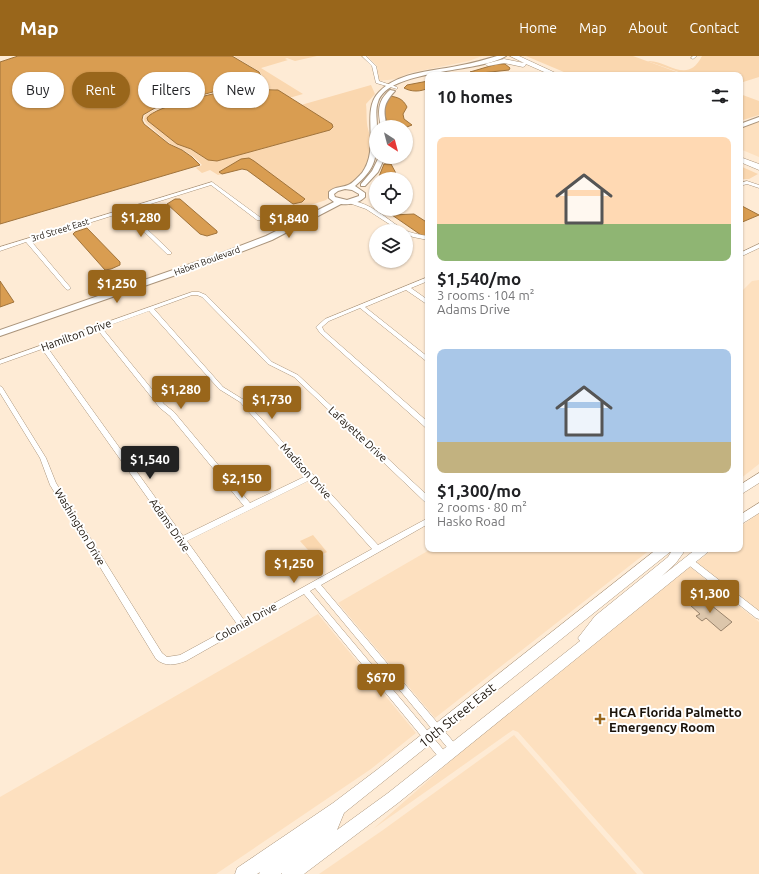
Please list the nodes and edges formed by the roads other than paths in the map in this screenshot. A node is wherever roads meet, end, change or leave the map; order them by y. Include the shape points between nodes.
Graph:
1 (364, 56) edge
2 (494, 56) edge
3 (507, 56) edge
4 (485, 63) junction
5 (522, 65) junction
6 (438, 72) edge
7 (448, 72) edge
8 (539, 72) edge
9 (550, 72) edge
10 (425, 74) edge
11 (425, 77) edge
12 (393, 87) junction
13 (759, 119) edge
14 (374, 120) edge
15 (382, 120) edge
16 (743, 125) edge
17 (743, 155) edge
18 (743, 160) edge
19 (371, 164) edge
20 (379, 164) edge
21 (758, 165) edge
22 (743, 184) edge
23 (350, 187) junction
24 (759, 187) edge
25 (361, 191) junction
26 (332, 198) junction
27 (360, 199) junction
28 (341, 202) junction
29 (351, 202) junction
30 (368, 208) junction
31 (125, 210) junction
32 (259, 219) dead end
33 (392, 224) edge
34 (413, 235) edge
35 (425, 238) edge
36 (28, 241) junction
37 (759, 246) edge
38 (0, 249) edge
39 (751, 250) junction
40 (169, 253) dead end
41 (743, 254) edge
42 (759, 254) edge
43 (425, 280) edge
44 (135, 284) junction
45 (68, 288) dead end
46 (407, 288) junction
47 (197, 293) joint
48 (425, 301) edge
49 (361, 306) junction
50 (150, 308) junction
51 (0, 326) edge
52 (98, 327) junction
53 (0, 333) edge
54 (44, 347) junction
55 (425, 358) edge
56 (0, 362) edge
57 (0, 388) edge
58 (425, 423) edge
59 (311, 476) junction
60 (759, 478) edge
61 (743, 489) edge
62 (425, 497) edge
63 (759, 506) edge
64 (249, 507) junction
65 (743, 519) edge
66 (425, 523) edge
67 (181, 540) junction
68 (377, 549) junction
69 (662, 552) edge
70 (678, 552) edge
71 (690, 555) edge
72 (316, 584) junction
73 (305, 590) junction
74 (759, 616) edge
75 (242, 624) junction
76 (564, 661) junction
77 (167, 662) joint
78 (433, 734) junction
79 (449, 753) junction
80 (340, 807) junction
81 (243, 874) edge
82 (267, 874) edge
83 (290, 874) edge

1 - 12 street via 374,66 377,82
2 - 4 highway
3 - 4 street
3 - 5 highway
3 - 9 highway
4 - 5 highway via 504,61
4 - 6 street
4 - 7 street
5 - 8 highway
10 - 12 street
11 - 12 street
12 - 14 street via 380,93 374,102
12 - 15 street via 382,102 380,112
13 - 16 street
17 - 21 highway
18 - 21 highway
19 - 23 street via 358,182
20 - 25 street
22 - 24 street via 752,183
23 - 25 street
23 - 26 street, Haben Boulevard via 333,191
25 - 27 street via 363,195
26 - 28 street
26 - 44 street, Haben Boulevard via 297,218 250,239
27 - 29 street
27 - 30 street
28 - 29 street
28 - 44 street, Haben Boulevard via 269,238
29 - 30 street
30 - 33 street
31 - 32 street, 3rd Street East via 212,183
31 - 36 street, 3rd Street East
31 - 40 street
34 - 35 street
36 - 38 street, 3rd Street East
36 - 45 street
37 - 39 street
39 - 41 street
39 - 42 street
43 - 46 street
44 - 51 street, Haben Boulevard
44 - 53 street, Haben Boulevard
46 - 48 street
46 - 49 street
47 - 50 street, Hamilton Drive
47 - 62 street, Lafayette Drive via 204,296 265,358 296,376
49 - 55 street
49 - 58 street via 321,324 319,326 322,332
50 - 52 street, Hamilton Drive
50 - 59 street, Madison Drive via 221,388 242,401
52 - 54 street, Hamilton Drive
52 - 64 street
54 - 56 street, Hamilton Drive
54 - 67 street, Adams Drive
57 - 77 street, Washington Drive via 43,458 53,483 154,649 162,660
59 - 64 street
59 - 68 street, Madison Drive
60 - 61 main road
63 - 65 main road
64 - 67 street
66 - 68 street, Colonial Drive
67 - 75 street, Adams Drive
68 - 72 street, Colonial Drive
69 - 78 main road, 10th Street East
70 - 76 main road via 672,560 600,620
71 - 74 street
71 - 76 main road
72 - 73 street, Colonial Drive
72 - 78 street
73 - 75 street, Colonial Drive
73 - 78 street
75 - 77 street, Colonial Drive via 183,658
76 - 79 main road
78 - 79 street
78 - 79 street
78 - 80 main road, 10th Street East
79 - 83 main road
80 - 81 main road, 10th Street East
80 - 82 main road via 325,831

